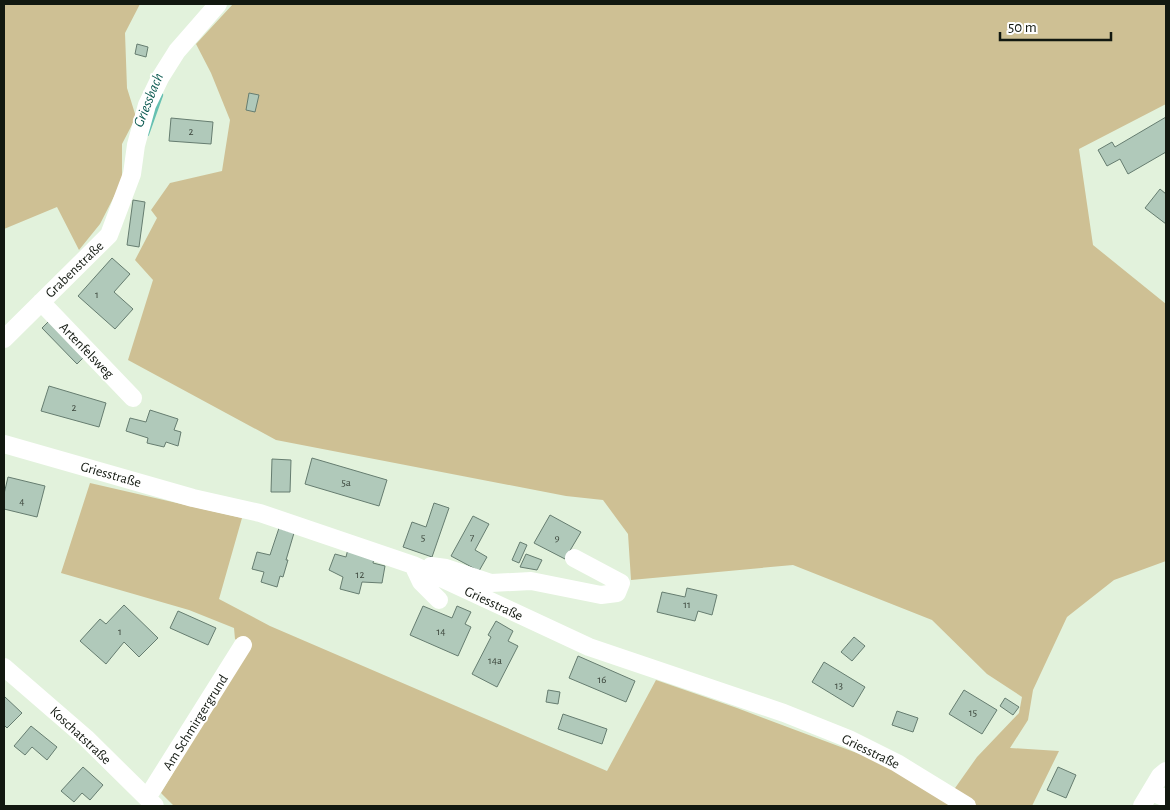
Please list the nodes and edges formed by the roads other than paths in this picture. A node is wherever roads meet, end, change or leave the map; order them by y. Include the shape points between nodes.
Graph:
1 (218, 4) edge
2 (41, 302) junction
3 (4, 339) edge
4 (133, 398) dead end
5 (4, 444) edge
6 (574, 558) dead end
7 (413, 565) junction
8 (439, 600) dead end
9 (243, 645) dead end
10 (4, 667) edge
11 (1166, 771) edge
12 (1153, 798) edge
13 (151, 802) edge
14 (967, 806) edge

1 - 2 street, Grabenstraße via 176,51 147,105 132,174 109,235
2 - 3 street, Grabenstraße
2 - 4 street, Artenfelsweg
5 - 7 street, Griesstraße via 194,498 260,513
6 - 7 street via 621,583 617,593 601,595 531,581 491,583 446,568
7 - 8 street via 421,582
7 - 14 street, Griesstraße via 589,647 849,739 897,763
9 - 13 street, Am Schmirgergrund
10 - 13 street, Koschatstraße via 86,738
11 - 12 street via 1160,776

